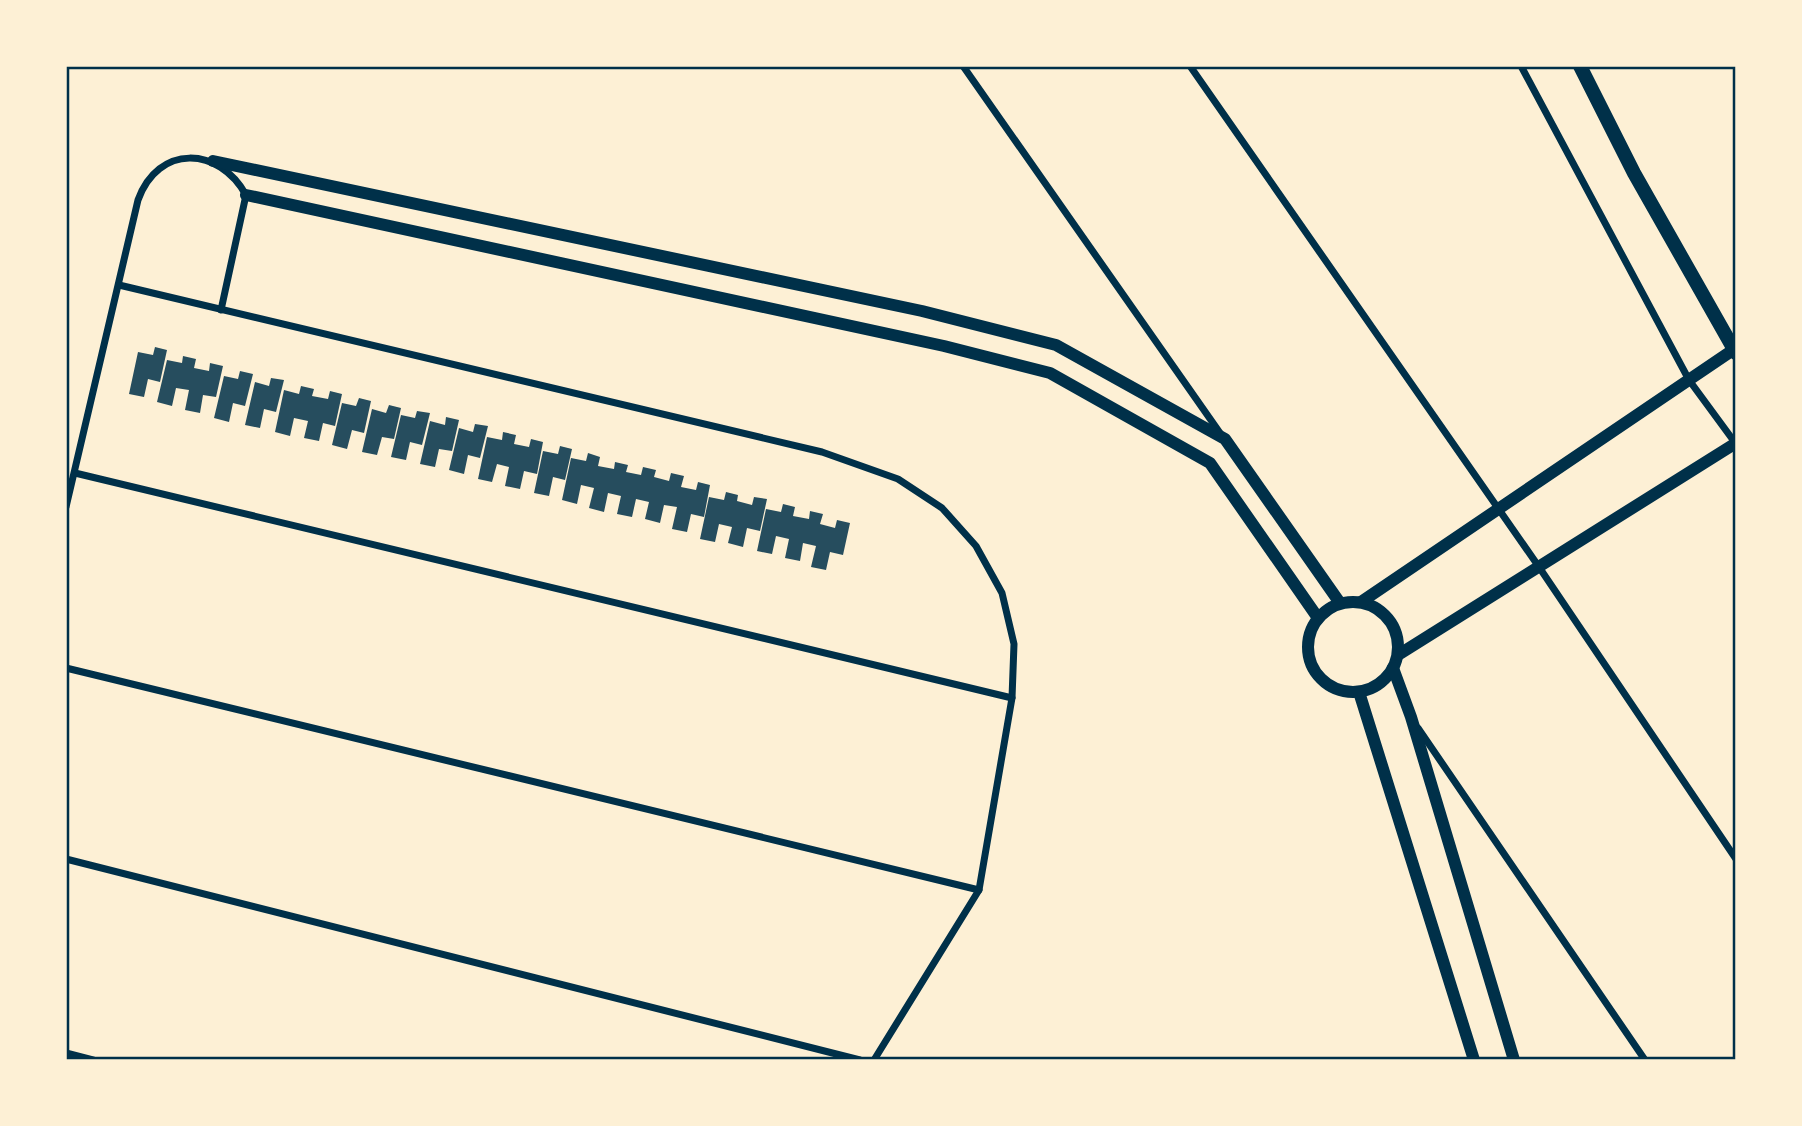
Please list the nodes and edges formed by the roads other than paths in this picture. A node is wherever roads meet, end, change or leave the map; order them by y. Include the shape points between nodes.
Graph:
1 (963, 66) edge
2 (1190, 66) edge
3 (1521, 66) edge
4 (1580, 66) edge
5 (213, 161) junction
6 (246, 195) junction
7 (119, 285) junction
8 (221, 310) junction
9 (1734, 351) edge
10 (1689, 380) junction
11 (1224, 439) junction
12 (1735, 444) edge
13 (75, 473) junction
14 (66, 507) edge
15 (1498, 509) junction
16 (1539, 567) junction
17 (1362, 602) junction
18 (1340, 603) junction
19 (1318, 618) junction
20 (1398, 655) junction
21 (66, 668) edge
22 (1393, 668) junction
23 (1359, 692) junction
24 (1012, 698) junction
25 (1411, 717) junction
26 (66, 859) edge
27 (1735, 859) edge
28 (979, 890) junction
29 (66, 1053) edge
30 (93, 1059) edge
31 (860, 1059) edge
32 (874, 1059) edge
33 (1474, 1059) edge
34 (1514, 1059) edge
35 (1645, 1059) edge

1 - 11 street
2 - 15 street
3 - 10 street
4 - 9 main road
5 - 6 street via 226,168
5 - 7 street via 176,160 145,183
5 - 11 street via 922,311 1056,345
6 - 8 street
6 - 19 street via 944,345 1050,373 1210,463
7 - 8 street
7 - 13 street
8 - 24 street via 822,452 898,479 942,508 976,546 1002,593 1014,644
9 - 10 street
10 - 12 street
10 - 15 street
11 - 18 street
12 - 16 street
13 - 14 street
13 - 24 street
15 - 16 street
15 - 17 street
16 - 20 street
16 - 27 street
17 - 18 street
17 - 20 street via 1375,606 1394,627
18 - 19 street
19 - 23 street via 1308,643 1314,669 1333,687
20 - 22 street
21 - 28 street
22 - 23 street via 1373,688
22 - 25 street
23 - 33 street
24 - 28 street
25 - 34 street
25 - 35 street
26 - 31 street
28 - 32 street
29 - 30 street

